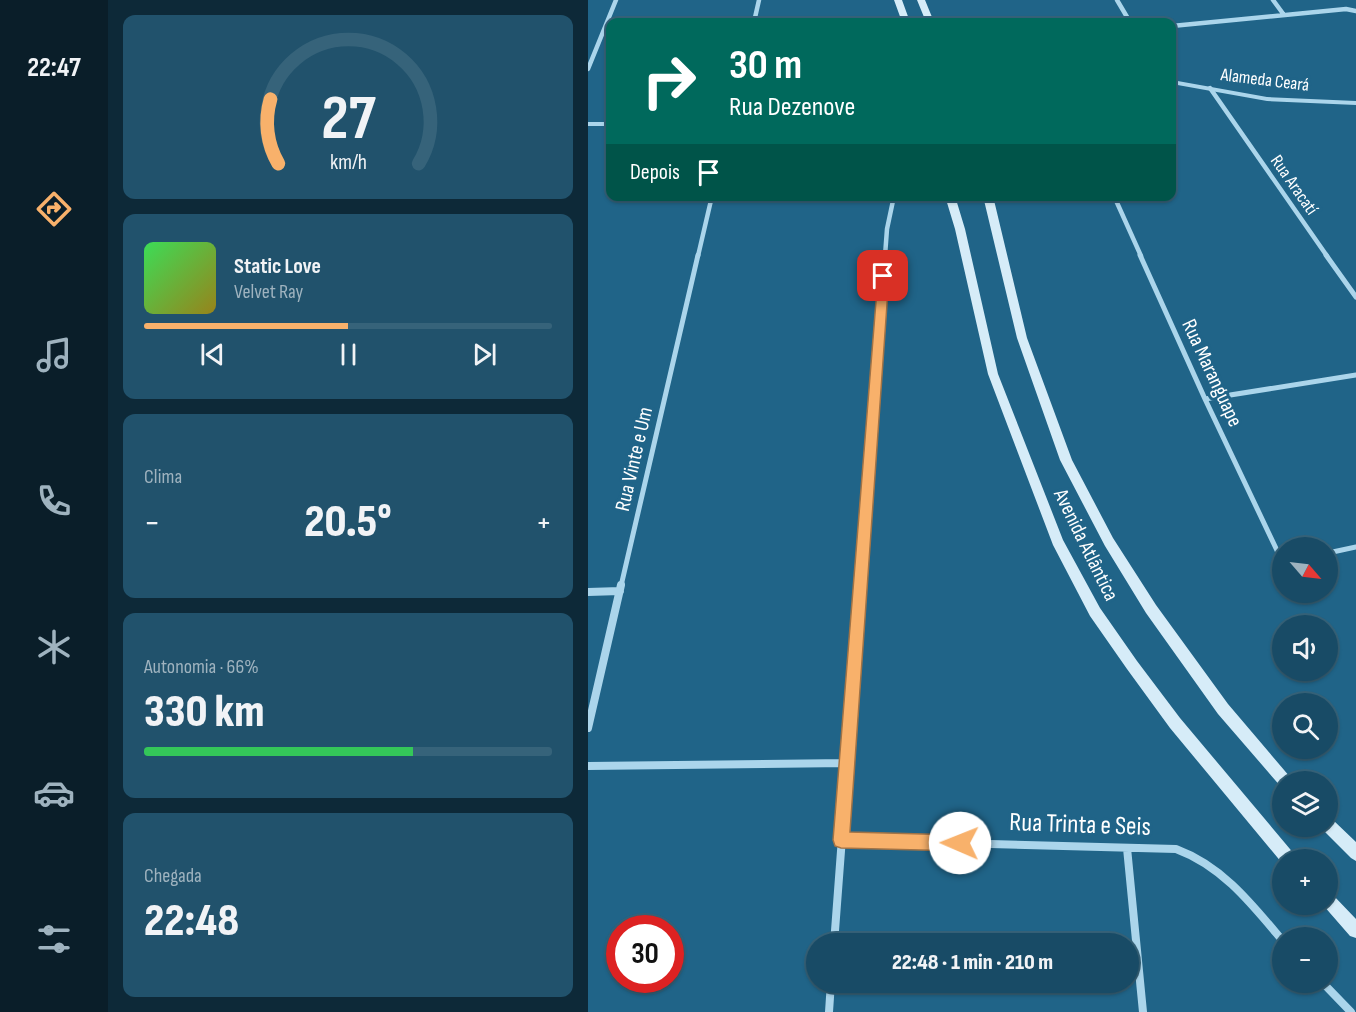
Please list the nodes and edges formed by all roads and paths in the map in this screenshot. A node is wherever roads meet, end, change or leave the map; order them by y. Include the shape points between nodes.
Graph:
1 (616, 0) edge
2 (759, 0) edge
3 (898, 0) edge
4 (921, 0) edge
5 (1117, 0) edge
6 (1273, 0) edge
7 (1356, 11) edge
8 (1284, 15) junction
9 (609, 18) edge
10 (755, 18) edge
11 (905, 18) edge
12 (928, 18) edge
13 (1128, 18) edge
14 (606, 25) edge
15 (1176, 27) edge
16 (588, 69) edge
17 (1176, 83) edge
18 (1210, 88) junction
19 (1356, 103) edge
20 (588, 124) edge
21 (606, 124) edge
22 (711, 201) edge
23 (893, 201) edge
24 (952, 201) edge
25 (989, 201) edge
26 (1116, 201) edge
27 (1356, 297) edge
28 (1356, 375) edge
29 (1205, 399) junction
30 (1272, 540) edge
31 (1356, 547) edge
32 (1338, 550) edge
33 (620, 591) junction
34 (588, 592) edge
35 (588, 728) edge
36 (847, 763) junction
37 (588, 766) edge
38 (1276, 771) edge
39 (1338, 835) edge
40 (841, 840) junction
41 (1127, 848) junction
42 (1281, 849) edge
43 (1356, 853) edge
44 (1338, 911) edge
45 (1272, 929) edge
46 (1356, 930) edge
47 (835, 933) edge
48 (830, 993) edge
49 (1333, 993) edge
50 (829, 1012) edge
51 (1143, 1012) edge
52 (1352, 1012) edge

1 - 9 street
2 - 10 street
3 - 11 main road
4 - 12 main road
5 - 13 street
6 - 8 street
7 - 8 street
8 - 15 street
14 - 16 street
17 - 18 street, Alameda Ceará
18 - 19 street, Alameda Ceará via 1267,99
18 - 27 street, Rua Aracatí
20 - 21 street
22 - 33 street, Rua Vinte e Um
23 - 36 street via 887,229
24 - 42 main road, Avenida Atlântica via 993,374 1057,541 1095,612 1132,665
25 - 38 main road, Avenida Atlântica via 1022,338 1066,460 1145,601 1223,709
26 - 29 street, Rua Maranguape
28 - 29 street
29 - 30 street, Rua Maranguape
31 - 32 street
33 - 34 street
33 - 35 street, Rua Vinte e Um
36 - 37 street
36 - 40 street
39 - 43 main road
40 - 41 street, Rua Trinta e Seis
40 - 47 street
41 - 45 street, Rua Trinta e Seis via 1176,849 1195,855 1220,871
41 - 51 street
44 - 46 main road
48 - 50 street
49 - 52 street

